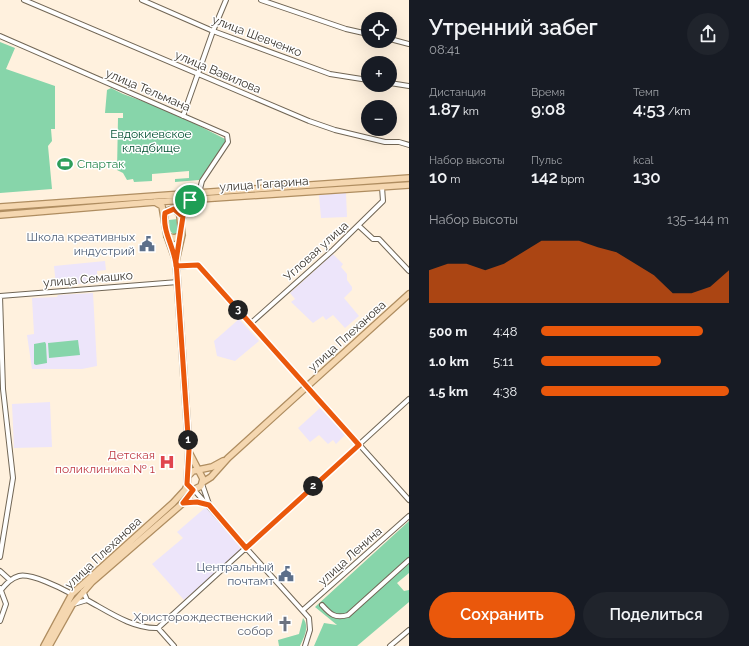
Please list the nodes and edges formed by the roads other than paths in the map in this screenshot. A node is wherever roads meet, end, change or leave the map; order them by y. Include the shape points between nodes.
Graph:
1 (24, 0) edge
2 (142, 0) edge
3 (226, 0) edge
4 (261, 0) edge
5 (213, 31) junction
6 (361, 32) edge
7 (0, 36) edge
8 (397, 41) edge
9 (409, 44) edge
10 (198, 74) junction
11 (361, 79) edge
12 (397, 84) edge
13 (409, 86) edge
14 (183, 116) junction
15 (409, 145) edge
16 (409, 178) edge
17 (409, 185) edge
18 (382, 187) junction
19 (199, 193) junction
20 (171, 194) junction
21 (180, 200) junction
22 (190, 200) junction
23 (155, 202) junction
24 (0, 207) edge
25 (0, 215) edge
26 (181, 215) junction
27 (164, 218) junction
28 (359, 226) junction
29 (182, 227) junction
30 (182, 235) junction
31 (167, 236) junction
32 (176, 264) junction
33 (409, 270) edge
34 (178, 282) junction
35 (409, 294) edge
36 (0, 296) edge
37 (250, 324) junction
38 (307, 387) junction
39 (409, 399) edge
40 (359, 445) junction
41 (189, 450) junction
42 (228, 458) junction
43 (188, 467) junction
44 (198, 471) junction
45 (188, 476) junction
46 (203, 483) junction
47 (187, 484) junction
48 (194, 490) junction
49 (409, 500) edge
50 (183, 503) junction
51 (207, 504) junction
52 (409, 516) edge
53 (246, 548) junction
54 (0, 557) edge
55 (409, 560) edge
56 (0, 571) edge
57 (10, 580) junction
58 (0, 589) edge
59 (83, 591) junction
60 (72, 594) junction
61 (87, 600) junction
62 (72, 605) junction
63 (322, 605) dead end
64 (303, 610) junction
65 (0, 620) edge
66 (158, 628) junction
67 (409, 630) edge
68 (44, 646) edge
69 (49, 646) edge
70 (174, 646) edge
71 (305, 646) edge
72 (390, 646) edge

1 - 10 street, улица Вавилова
2 - 5 street, улица Шевченко
3 - 5 street
4 - 6 street
5 - 10 street
5 - 11 street, улица Шевченко via 330,74
7 - 14 street, улица Тельмана
8 - 9 street
10 - 14 street
10 - 15 street, улица Вавилова via 335,130
12 - 13 street
14 - 19 street, улица Тельмана via 228,135 228,142 202,181
16 - 19 main road, улица Гагарина
17 - 18 main road, улица Гагарина
18 - 22 main road, улица Гагарина
18 - 28 street, Угловая улица via 383,201
19 - 20 main road, улица Гагарина
19 - 22 main road
20 - 21 main road
20 - 24 main road, улица Гагарина
21 - 22 main road, улица Гагарина
21 - 23 main road, улица Гагарина
21 - 26 main road
22 - 29 main road via 184,210
23 - 25 main road, улица Гагарина
23 - 27 main road via 162,206
26 - 27 main road via 174,209 165,213
26 - 29 main road
27 - 31 main road
28 - 33 street via 373,239 379,239
28 - 37 street, Угловая улица
29 - 30 main road
30 - 31 main road via 174,238
30 - 32 main road
31 - 32 main road
32 - 34 main road
32 - 37 street via 198,265
34 - 36 street, улица Семашко
34 - 41 main road
35 - 38 main road, улица Плеханова
36 - 54 street via 3,389 12,478
37 - 38 street
38 - 40 street
38 - 42 main road, улица Плеханова
39 - 40 street
40 - 49 street
40 - 53 street
41 - 43 main road
41 - 44 main road
42 - 44 main road, улица Плеханова
42 - 46 main road, улица Плеханова
43 - 44 main road
43 - 45 main road
44 - 45 main road
44 - 46 main road
45 - 47 main road
46 - 48 main road
46 - 51 street
47 - 48 main road
47 - 60 main road, улица Плеханова via 177,500
48 - 50 main road, улица Плеханова
48 - 51 street
50 - 51 street via 189,501
50 - 59 main road, улица Плеханова
51 - 53 street
52 - 64 street, улица Ленина
53 - 64 street
53 - 66 street
55 - 63 street via 348,615 332,615
56 - 57 street
57 - 58 street
57 - 60 street via 27,575
58 - 65 street via 6,604
59 - 61 street
59 - 62 main road, улица Плеханова
60 - 68 main road, улица Плеханова
61 - 62 street
61 - 66 street via 135,625
62 - 69 main road, улица Плеханова
64 - 71 street via 309,618 310,625
66 - 70 street
67 - 72 street

